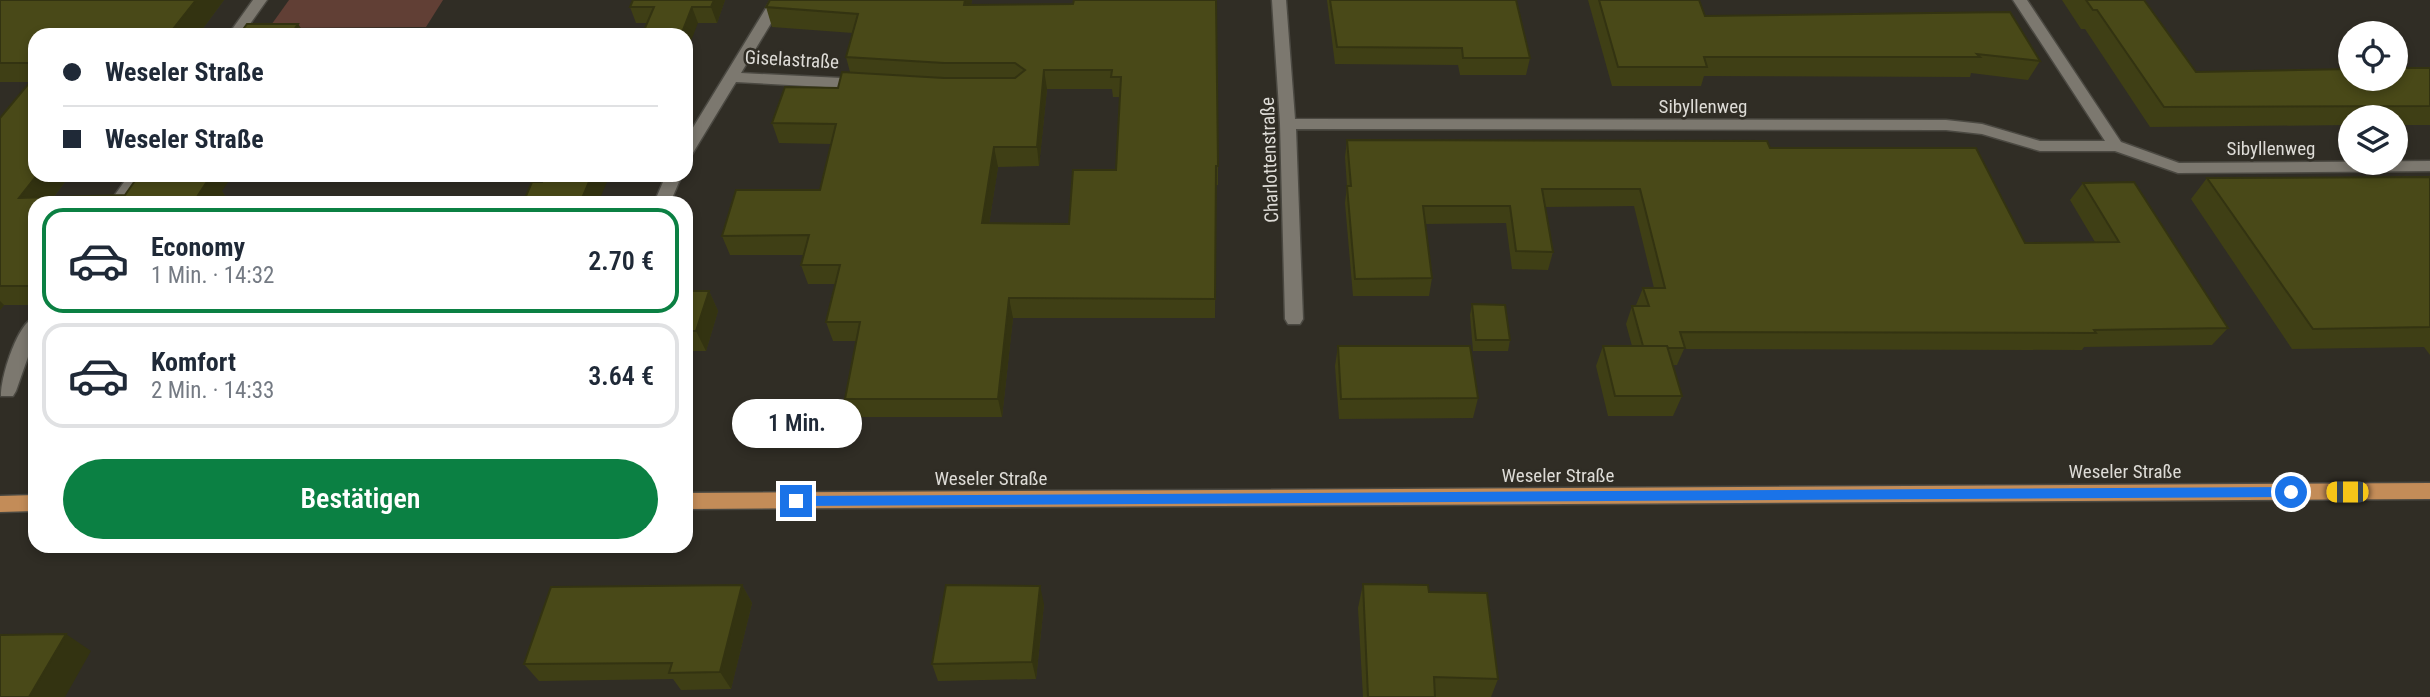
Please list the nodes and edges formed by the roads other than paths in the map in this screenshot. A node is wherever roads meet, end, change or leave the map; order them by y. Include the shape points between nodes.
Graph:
1 (260, 0) edge
2 (778, 0) edge
3 (1279, 0) edge
4 (2020, 0) edge
5 (240, 28) edge
6 (731, 77) junction
7 (880, 86) edge
8 (1288, 124) junction
9 (693, 140) edge
10 (2116, 146) junction
11 (2430, 166) edge
12 (1294, 319) dead end
13 (28, 333) edge
14 (7, 391) dead end
15 (2430, 491) edge
16 (693, 501) edge
17 (0, 503) edge
18 (28, 503) edge

1 - 5 street
2 - 6 street, Giselastraße
3 - 8 street, Charlottenstraße
4 - 10 street
6 - 7 street, Giselastraße
6 - 9 street, Giselastraße
8 - 10 street, Sibyllenweg via 1946,125 1982,129 2040,146
8 - 12 street, Charlottenstraße
10 - 11 street, Sibyllenweg via 2178,168
13 - 14 street
15 - 16 main road, Weseler Straße
17 - 18 main road

